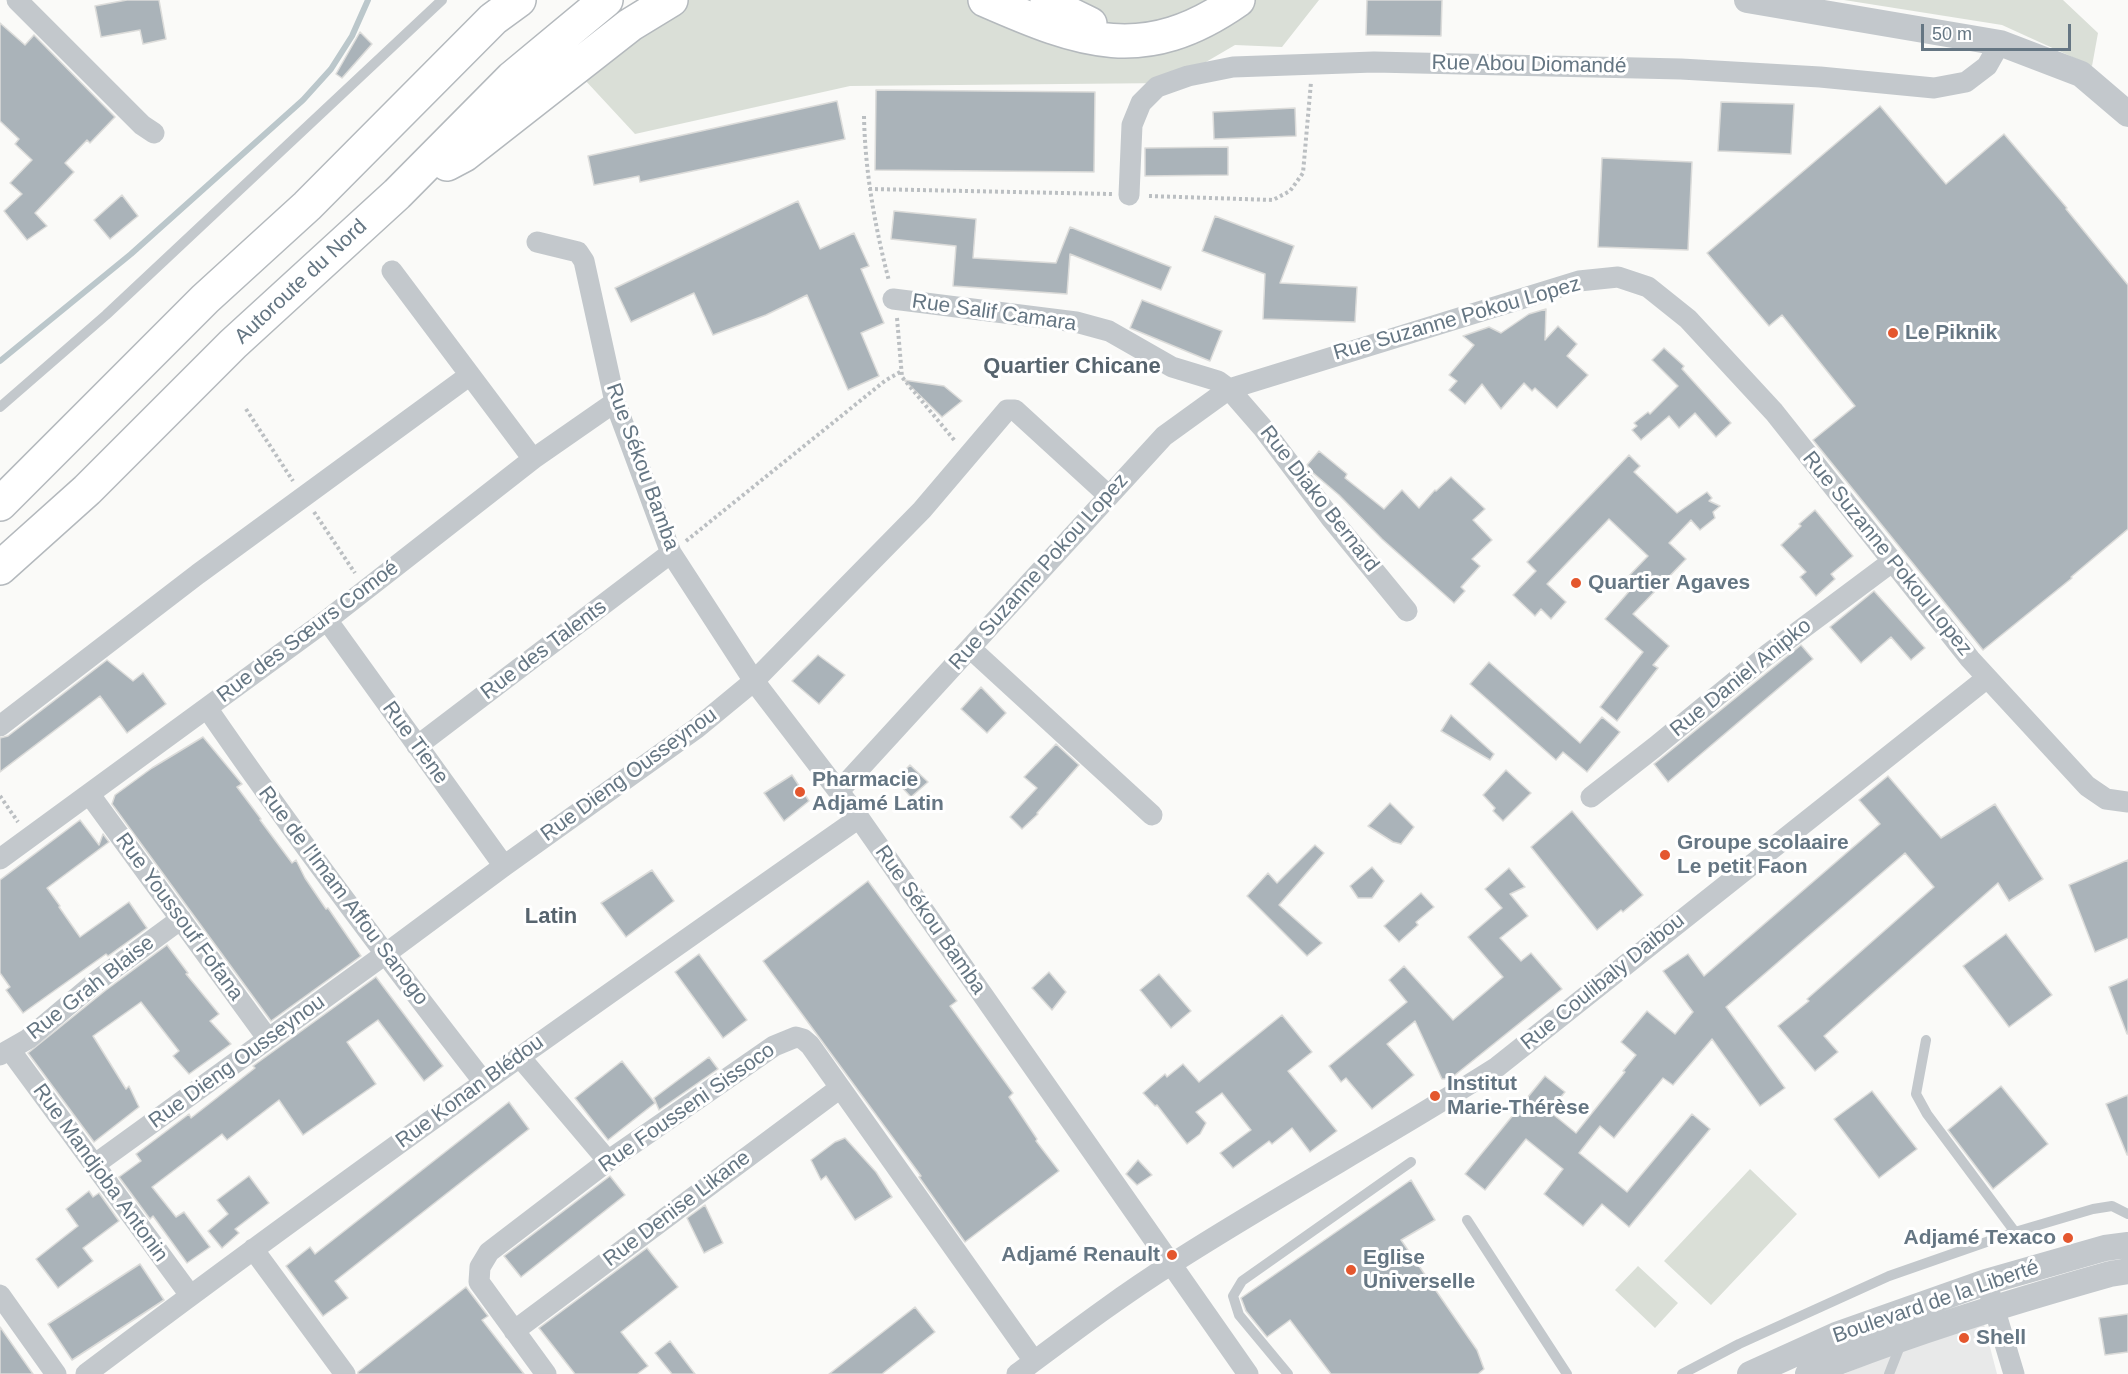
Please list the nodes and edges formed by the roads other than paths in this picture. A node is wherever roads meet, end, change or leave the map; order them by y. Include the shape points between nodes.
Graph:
1 (8, 0) edge
2 (16, 0) edge
3 (441, 0) edge
4 (486, 0) edge
5 (519, 0) edge
6 (606, 0) edge
7 (671, 0) edge
8 (985, 0) edge
9 (1047, 0) edge
10 (1203, 0) edge
11 (1238, 0) edge
12 (1747, 0) edge
13 (0, 7) edge
14 (2000, 43) junction
15 (421, 90) junction
16 (2128, 114) edge
17 (154, 133) dead end
18 (397, 194) junction
19 (1129, 195) dead end
20 (537, 242) dead end
21 (392, 271) dead end
22 (893, 299) road end
23 (470, 375) junction
24 (1229, 389) junction
25 (615, 402) junction
26 (0, 407) edge
27 (533, 459) junction
28 (1109, 496) junction
29 (0, 504) edge
30 (671, 553) junction
31 (1893, 561) junction
32 (0, 568) edge
33 (1407, 611) dead end
34 (327, 620) junction
35 (970, 648) junction
36 (1987, 678) junction
37 (754, 681) junction
38 (207, 708) junction
39 (0, 726) edge
40 (417, 746) junction
41 (839, 791) junction
42 (90, 795) junction
43 (1591, 797) dead end
44 (2128, 802) edge
45 (1152, 815) dead end
46 (859, 818) junction
47 (0, 859) edge
48 (504, 866) junction
49 (181, 919) junction
50 (384, 955) junction
51 (268, 1040) junction
52 (1926, 1040) dead end
53 (5, 1053) edge
54 (519, 1056) junction
55 (483, 1082) junction
56 (840, 1088) junction
57 (608, 1161) junction
58 (1411, 1162) dead end
59 (94, 1165) junction
60 (2128, 1214) edge
61 (1467, 1220) dead end
62 (2015, 1232) junction
63 (2128, 1245) edge
64 (254, 1250) junction
65 (1170, 1264) junction
66 (2128, 1271) edge
67 (1986, 1282) junction
68 (0, 1294) edge
69 (190, 1295) junction
70 (1994, 1307) junction
71 (514, 1331) junction
72 (1903, 1338) junction
73 (1034, 1361) junction
74 (56, 1374) edge
75 (86, 1374) edge
76 (345, 1374) edge
77 (546, 1374) edge
78 (1017, 1374) edge
79 (1248, 1374) edge
80 (1288, 1374) edge
81 (1567, 1374) edge
82 (1682, 1374) edge
83 (1750, 1374) edge
84 (1808, 1374) edge
85 (1888, 1374) edge
86 (2014, 1374) edge

1 - 13 street
2 - 17 street
3 - 26 lane via 106,315
4 - 15 highway
5 - 15 highway via 493,19
6 - 18 highway, Autoroute du Nord via 512,78
7 - 18 highway via 630,25 464,155
8 - 11 highway via 1085,38 1126,42 1160,37 1192,26
9 - 10 highway via 1089,24 1127,27 1158,20
12 - 14 street
14 - 16 street via 2081,74
14 - 19 street, Rue Abou Diomandé via 1987,66 1966,82 1934,87 1681,69 1374,62 1233,67 1157,87 1141,103 1132,125
15 - 29 highway
18 - 32 highway, Autoroute du Nord via 233,344 87,490
20 - 25 street, Rue Sékou Bamba via 578,252 584,261
21 - 23 street
22 - 24 street, Rue Salif Camara via 1076,322 1109,331 1172,367 1218,381
23 - 27 street
23 - 39 street via 198,574
24 - 28 street, Rue Suzanne Pokou Lopez via 1164,436
24 - 31 street, Rue Suzanne Pokou Lopez via 1580,281 1618,277 1648,287 1688,319 1774,412
24 - 33 street, Rue Diako Bernard
25 - 27 street, Rue des Sœurs Comoé
25 - 30 street, Rue Sékou Bamba
27 - 34 street, Rue des Sœurs Comoé
28 - 35 street, Rue Suzanne Pokou Lopez
28 - 37 street, Rue Dieng Ousseynou via 1015,411 1008,410 922,510
30 - 37 street, Rue Sékou Bamba
30 - 40 street, Rue des Talents
31 - 36 street, Rue Suzanne Pokou Lopez
31 - 43 street, Rue Daniel Anipko
34 - 38 street, Rue des Sœurs Comoé
34 - 40 street, Rue Tiene
35 - 41 street, Rue Suzanne Pokou Lopez
35 - 45 street
36 - 44 street, Rue Suzanne Pokou Lopez via 2087,786 2106,799
36 - 65 street, Rue Coulibaly Daibou via 1497,1067
37 - 41 street, Rue Sékou Bamba
37 - 48 street, Rue Dieng Ousseynou via 696,728
38 - 42 street, Rue des Sœurs Comoé
38 - 50 street, Rue de l'Imam Affou Sanogo
40 - 48 street, Rue Tiene
41 - 46 street, Rue Sékou Bamba
42 - 47 street, Rue des Sœurs Comoé
42 - 49 street, Rue Youssouf Fofana
46 - 54 street, Rue Konan Blédou
46 - 65 street, Rue Sékou Bamba
48 - 50 street, Rue Dieng Ousseynou
49 - 51 street, Rue Youssouf Fofana
49 - 53 street, Rue Grah Blaise
50 - 51 street, Rue Dieng Ousseynou
50 - 55 street, Rue de l'Imam Affou Sanogo
51 - 59 street, Rue Dieng Ousseynou
52 - 62 lane via 1916,1094
53 - 59 street, Rue Mandjoba Antonin
54 - 55 street, Rue Konan Blédou
54 - 57 street
55 - 64 street, Rue Konan Blédou
56 - 57 street, Rue Fousseni Sissoco via 810,1045 796,1037 774,1046
56 - 71 street, Rue Denise Likane
56 - 73 street, Rue Fousseni Sissoco
57 - 71 street, Rue Fousseni Sissoco via 489,1252 480,1267 479,1282
58 - 80 lane via 1242,1281 1233,1296 1239,1315
59 - 69 street, Rue Mandjoba Antonin
60 - 62 lane via 2112,1206 2093,1209
61 - 81 lane
62 - 82 lane via 1889,1276
63 - 67 street, Boulevard de la Liberté
64 - 69 street, Rue Konan Blédou
64 - 76 street
65 - 73 street, Rue Coulibaly Daibou
65 - 79 street, Rue Sékou Bamba
66 - 70 street, Boulevard de la Liberté
67 - 70 street
67 - 83 street, Boulevard de la Liberté via 1836,1335
68 - 74 street
69 - 75 street, Rue Konan Blédou
70 - 72 street, Boulevard de la Liberté
70 - 86 street
71 - 77 street, Rue Fousseni Sissoco
72 - 84 street, Boulevard de la Liberté
72 - 85 lane
73 - 78 street, Rue Coulibaly Daibou

